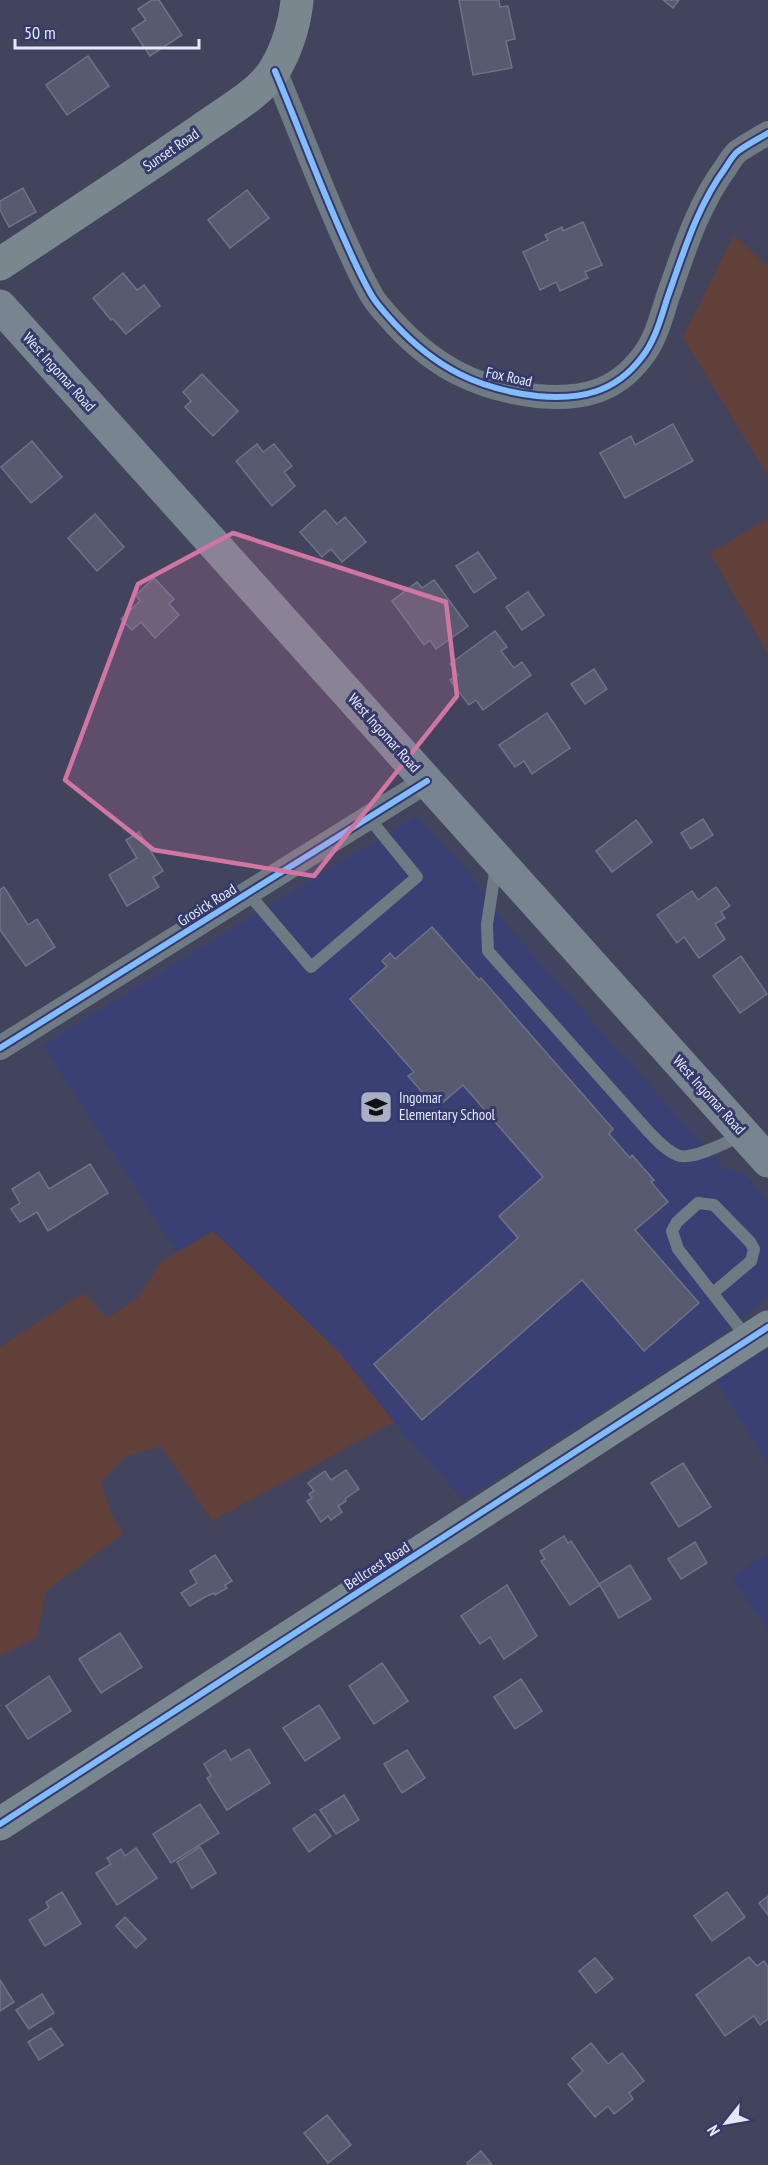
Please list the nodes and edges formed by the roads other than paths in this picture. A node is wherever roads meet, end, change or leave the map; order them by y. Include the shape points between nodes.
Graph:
1 (297, 0) edge
2 (275, 70) junction
3 (768, 134) edge
4 (0, 264) edge
5 (0, 306) edge
6 (427, 781) junction
7 (369, 818) junction
8 (497, 859) junction
9 (248, 893) junction
10 (0, 1048) edge
11 (744, 1134) junction
12 (768, 1161) edge
13 (714, 1293) junction
14 (758, 1334) edge
15 (0, 1824) edge

1 - 2 street, Sunset Road
2 - 3 street, Fox Road via 340,229 373,298 402,331 440,363 463,377 514,393 579,397 624,378 644,356 699,212 714,183 736,153
2 - 4 street, Sunset Road via 247,97
5 - 6 main road, West Ingomar Road
6 - 7 street, Grosick Road
6 - 8 main road, West Ingomar Road
7 - 9 street, Grosick Road
7 - 9 lane via 417,876 311,967
8 - 11 main road, West Ingomar Road
8 - 11 lane via 486,924 488,951 648,1131 679,1157 690,1157
9 - 10 street, Grosick Road
11 - 12 main road, West Ingomar Road
13 - 13 lane via 678,1249 672,1231 698,1203 714,1205 754,1250 752,1261
13 - 14 lane
14 - 15 street, Bellcrest Road

